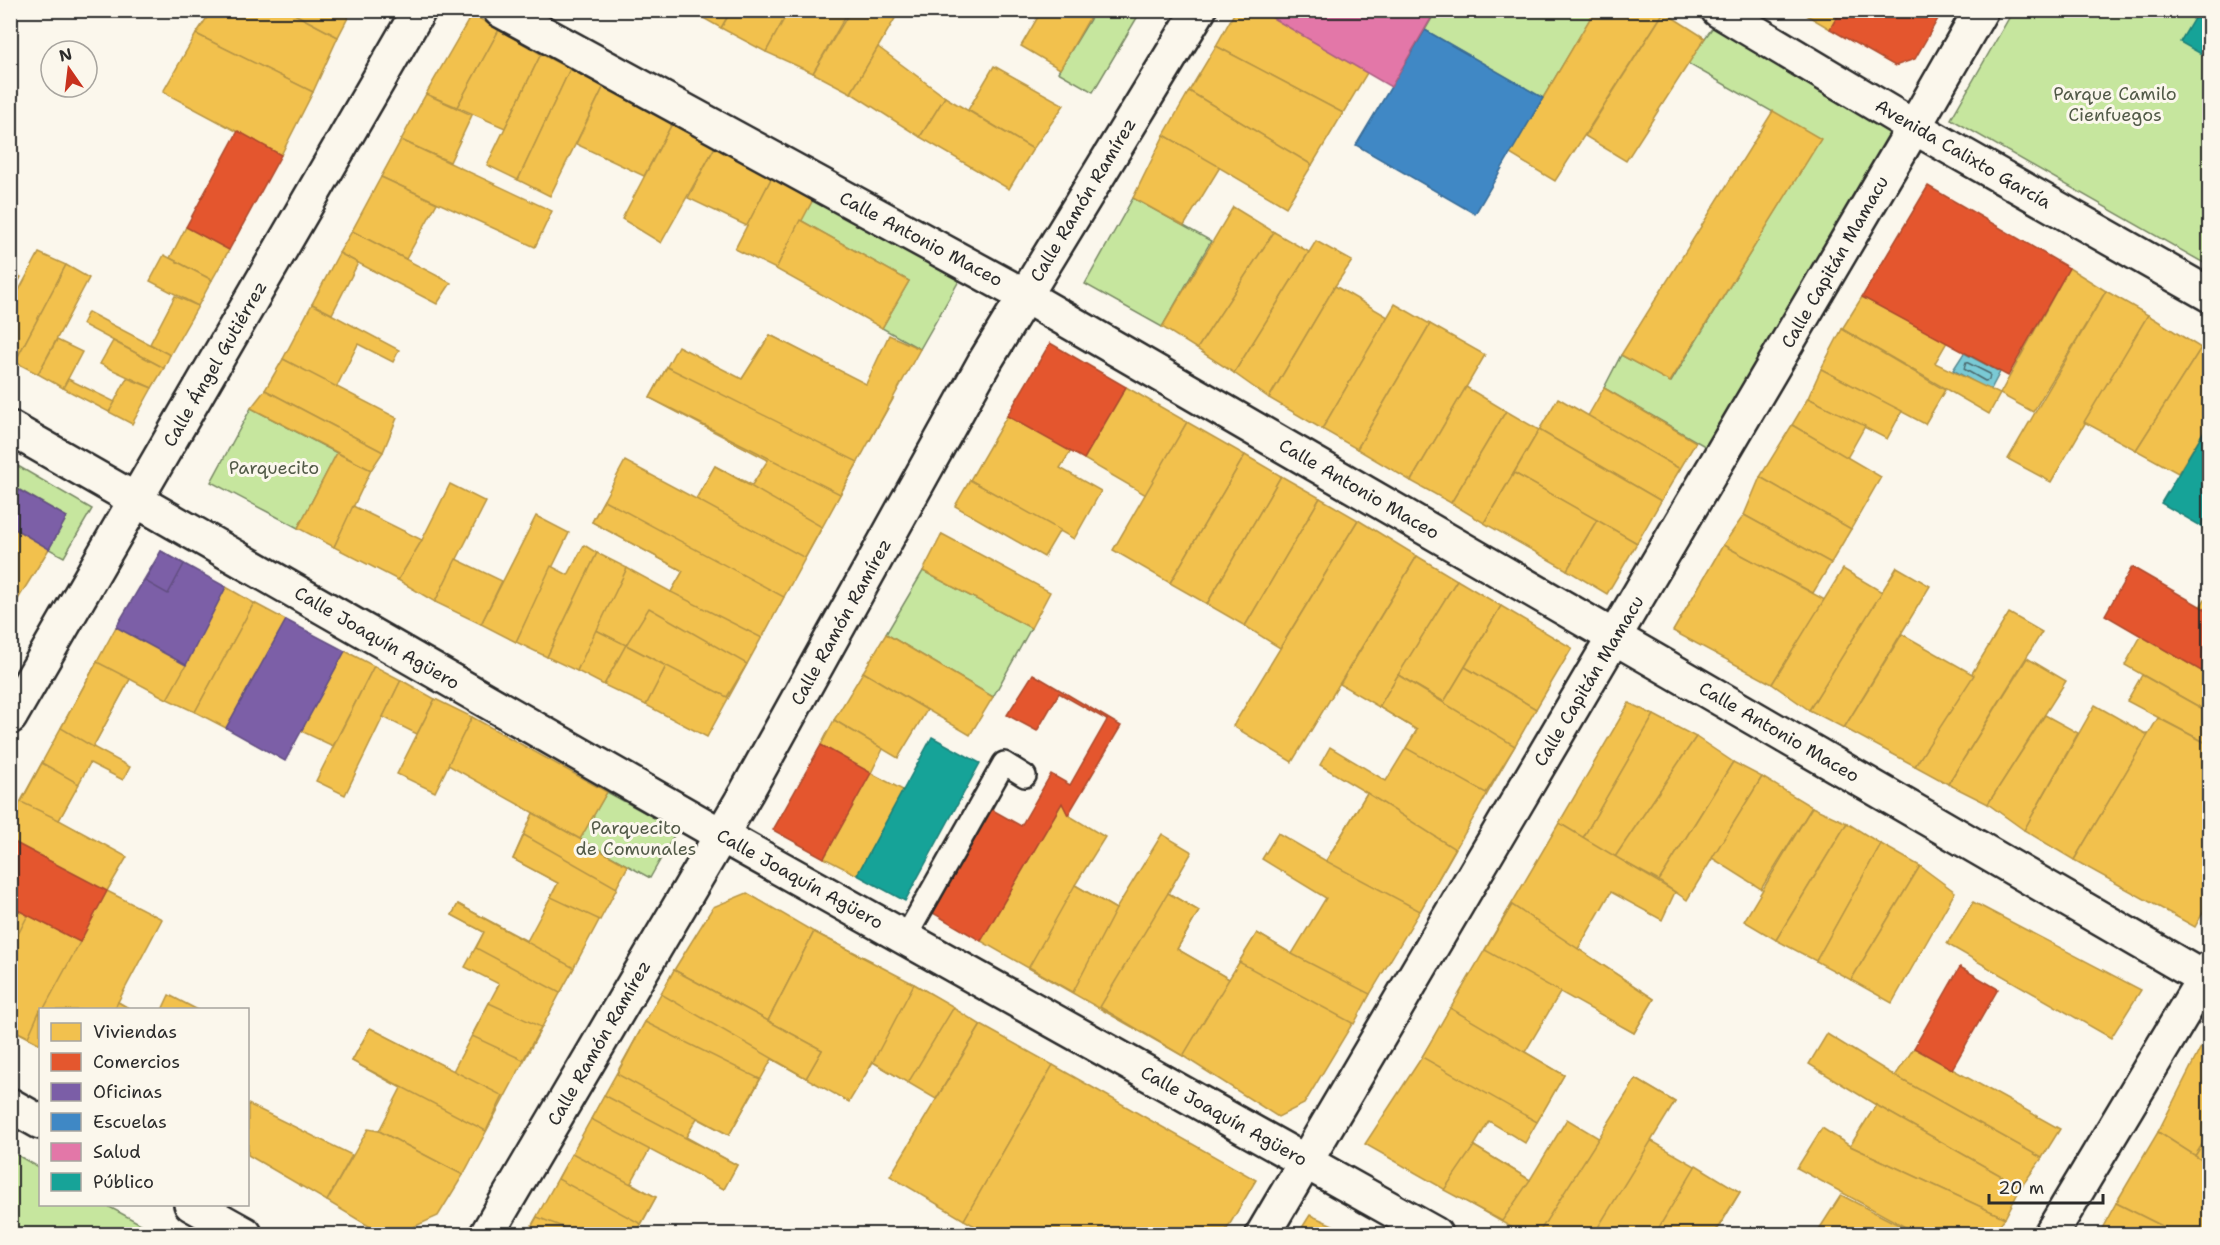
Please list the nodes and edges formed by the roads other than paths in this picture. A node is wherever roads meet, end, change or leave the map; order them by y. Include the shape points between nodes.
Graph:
1 (418, 10) edge
2 (500, 10) edge
3 (1199, 10) edge
4 (1718, 10) edge
5 (1981, 10) edge
6 (1914, 127) junction
7 (2210, 295) edge
8 (1025, 296) junction
9 (10, 428) edge
10 (136, 500) junction
11 (1615, 638) junction
12 (10, 717) edge
13 (1025, 776) dead end
14 (722, 835) junction
15 (905, 938) junction
16 (2208, 976) edge
17 (10, 1105) edge
18 (39, 1121) edge
19 (1305, 1162) junction
20 (195, 1206) edge
21 (245, 1234) edge
22 (487, 1234) edge
23 (1263, 1234) edge
24 (1436, 1234) edge
25 (2051, 1234) edge

1 - 10 street, Calle Ángel Gutiérrez
2 - 8 street, Calle Antonio Maceo
3 - 8 street, Calle Ramón Ramírez
4 - 6 street, Avenida Calixto García
5 - 6 street, Calle Capitán Mamacu
6 - 7 street, Avenida Calixto García
6 - 11 street, Calle Capitán Mamacu
8 - 11 street, Calle Antonio Maceo
8 - 14 street, Calle Ramón Ramírez
9 - 10 street, Calle Joaquín Agüero
10 - 12 street, Calle Ángel Gutiérrez
10 - 14 street, Calle Joaquín Agüero
11 - 16 street, Calle Antonio Maceo
11 - 19 street, Calle Capitán Mamacu
13 - 15 lane via 1004,763
14 - 15 street, Calle Joaquín Agüero
14 - 22 street, Calle Ramón Ramírez
15 - 19 street, Calle Joaquín Agüero
16 - 25 street
17 - 18 street
19 - 23 street, Calle Capitán Mamacu
19 - 24 street, Calle Joaquín Agüero
20 - 21 street

